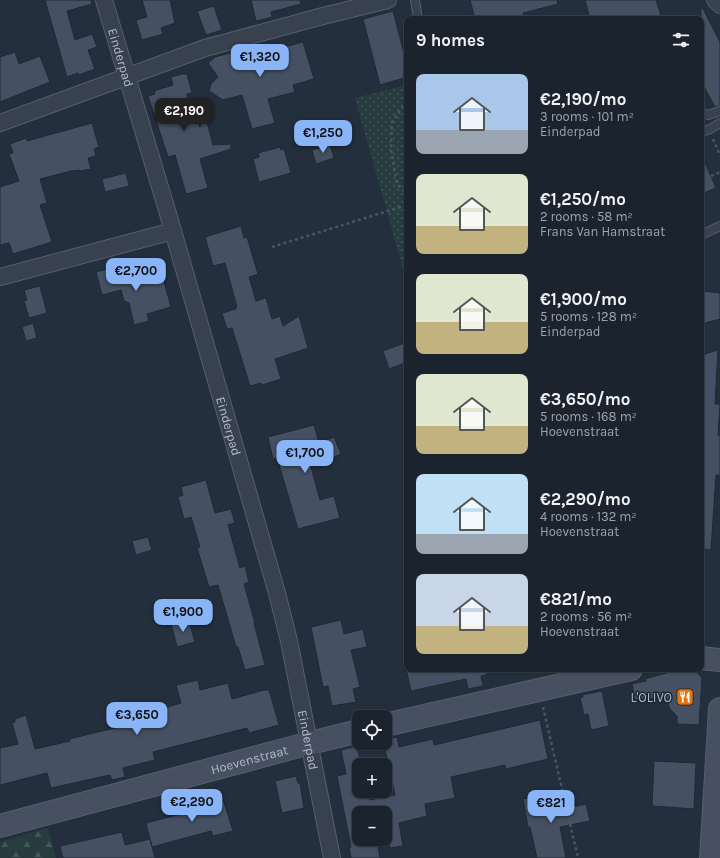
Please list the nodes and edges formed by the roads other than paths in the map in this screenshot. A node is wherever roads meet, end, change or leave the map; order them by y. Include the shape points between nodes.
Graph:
1 (104, 0) edge
2 (388, 0) edge
3 (415, 0) edge
4 (716, 0) edge
5 (720, 5) edge
6 (418, 16) edge
7 (128, 77) junction
8 (720, 111) edge
9 (704, 113) edge
10 (0, 123) edge
11 (720, 123) edge
12 (704, 131) edge
13 (720, 226) edge
14 (173, 232) junction
15 (704, 234) edge
16 (0, 277) edge
17 (704, 658) edge
18 (720, 660) edge
19 (618, 672) edge
20 (720, 709) edge
21 (392, 723) edge
22 (352, 733) edge
23 (310, 742) junction
24 (0, 826) edge
25 (332, 858) edge
26 (711, 858) edge

1 - 7 street, Einderpad
2 - 7 street via 205,48
3 - 6 lane
4 - 5 street
7 - 10 street
7 - 14 street, Einderpad
8 - 9 lane via 708,115
11 - 12 lane
13 - 15 lane
14 - 16 street
14 - 23 street, Einderpad via 277,593
17 - 18 main road
19 - 21 main road
20 - 26 main road
22 - 23 main road, Hoevenstraat
23 - 24 main road, Hoevenstraat
23 - 25 street, Einderpad

